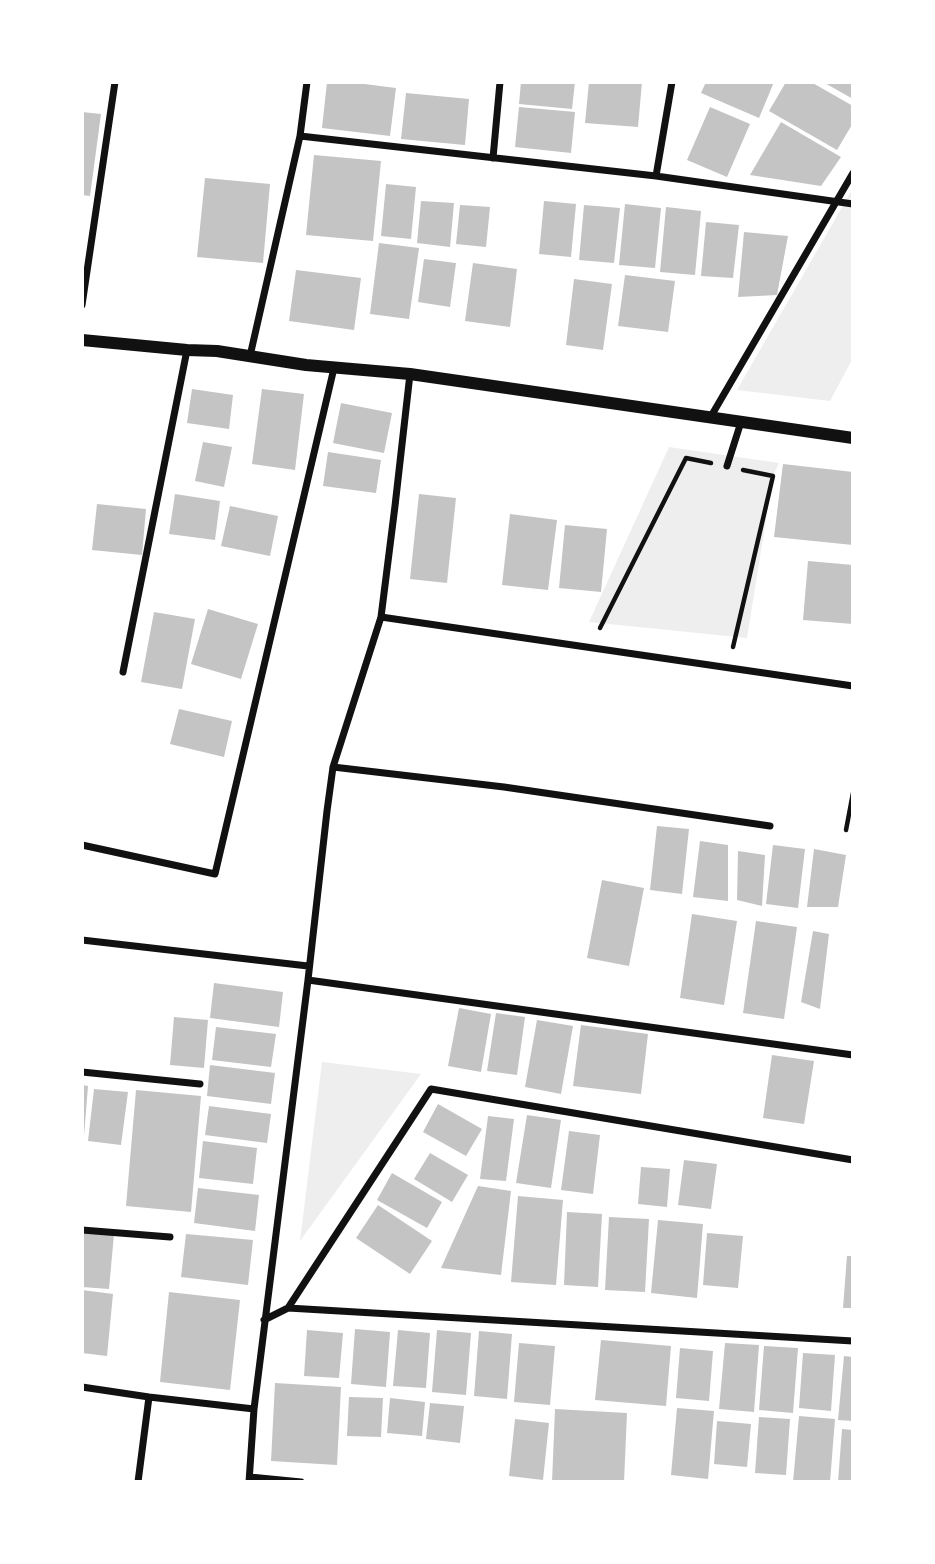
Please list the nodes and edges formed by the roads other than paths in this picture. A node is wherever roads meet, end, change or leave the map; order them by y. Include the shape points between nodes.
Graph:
1 (115, 82) edge
2 (307, 82) edge
3 (500, 82) edge
4 (672, 82) edge
5 (300, 136) junction
6 (493, 158) junction
7 (853, 173) edge
8 (656, 176) junction
9 (837, 202) junction
10 (853, 204) edge
11 (82, 306) edge
12 (82, 340) edge
13 (187, 350) junction
14 (250, 356) junction
15 (334, 368) junction
16 (410, 374) junction
17 (710, 418) junction
18 (741, 422) junction
19 (853, 438) edge
20 (727, 466) road end
21 (381, 617) junction
22 (123, 672) dead end
23 (853, 686) edge
24 (333, 767) junction
25 (770, 826) dead end
26 (82, 845) edge
27 (82, 940) edge
28 (309, 966) junction
29 (307, 980) junction
30 (853, 1055) edge
31 (82, 1072) edge
32 (200, 1084) dead end
33 (853, 1160) edge
34 (82, 1230) edge
35 (170, 1237) dead end
36 (288, 1308) junction
37 (264, 1320) junction
38 (853, 1341) edge
39 (82, 1387) edge
40 (149, 1397) junction
41 (254, 1409) junction
42 (249, 1479) edge
43 (138, 1482) edge
44 (301, 1482) edge

1 - 11 street
2 - 5 street
3 - 6 street
4 - 8 street
5 - 6 street
5 - 14 street
6 - 8 street
7 - 9 street
8 - 9 street
9 - 10 street
9 - 17 street
12 - 13 street
13 - 14 street
13 - 22 street
14 - 15 street
15 - 16 street
15 - 26 street via 215,874
16 - 17 street
16 - 21 street
17 - 18 street
18 - 19 street
18 - 20 street
21 - 23 street
21 - 24 street
24 - 25 street
24 - 28 street
27 - 28 street
28 - 29 street
29 - 30 street
29 - 37 street
31 - 32 street
33 - 36 street via 431,1089
34 - 35 street
36 - 37 street
36 - 38 street
37 - 41 street
39 - 40 street
40 - 41 street
40 - 43 street
41 - 42 street
42 - 44 street

